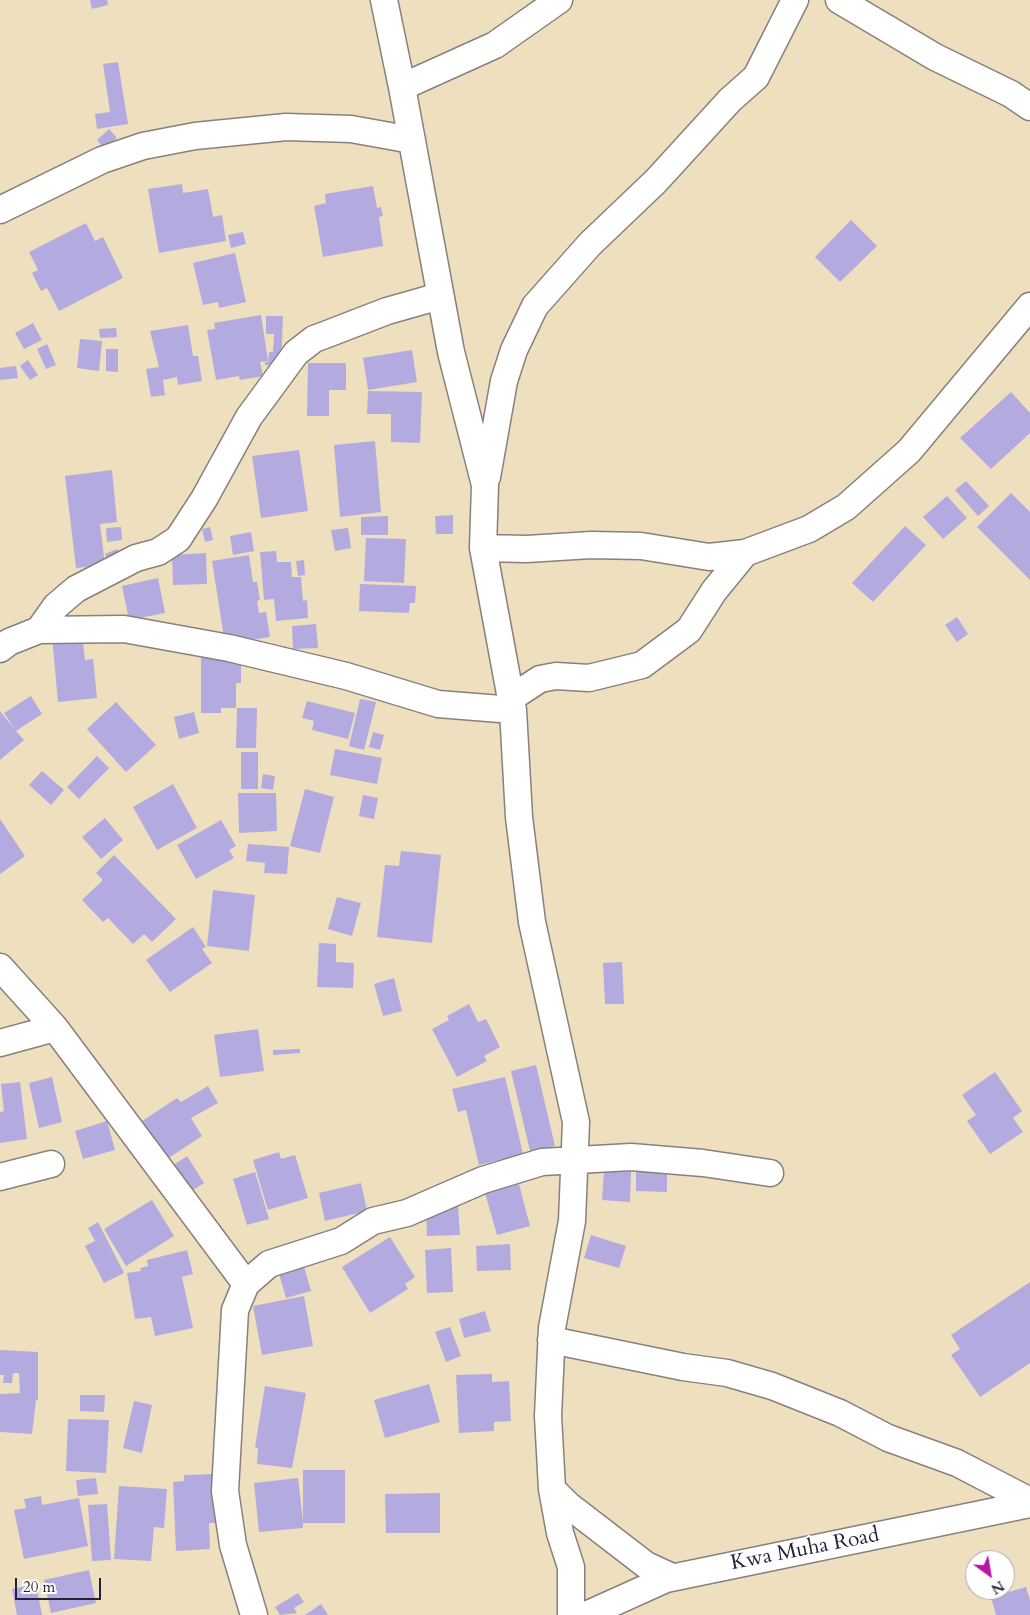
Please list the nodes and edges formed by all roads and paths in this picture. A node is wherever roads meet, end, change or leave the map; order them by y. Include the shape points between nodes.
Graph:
1 (384, 0) edge
2 (559, 0) edge
3 (795, 0) edge
4 (839, 0) edge
5 (402, 87) junction
6 (1030, 107) edge
7 (412, 140) junction
8 (0, 210) edge
9 (440, 296) junction
10 (1030, 306) edge
11 (486, 485) junction
12 (483, 548) junction
13 (745, 553) junction
14 (39, 630) junction
15 (0, 649) edge
16 (512, 704) junction
17 (0, 967) edge
18 (55, 1028) junction
19 (0, 1043) edge
20 (575, 1159) junction
21 (51, 1164) dead end
22 (770, 1174) dead end
23 (0, 1177) edge
24 (246, 1284) junction
25 (551, 1340) junction
26 (552, 1489) junction
27 (1030, 1503) edge
28 (672, 1577) junction
29 (254, 1615) edge
30 (572, 1615) edge
31 (586, 1615) edge

1 - 5 street
2 - 5 street via 495,45
3 - 11 street via 756,76 656,181 590,244 535,306 514,350 504,381
4 - 6 street via 935,57 1011,94
5 - 7 street
7 - 8 street via 351,129 286,127 194,136 143,146 102,160
7 - 9 street
9 - 11 street via 451,352
9 - 14 street via 330,332 296,353 249,417 178,539 158,552 136,558 76,589 56,606
10 - 13 street via 909,451 846,507 809,529
11 - 12 street
12 - 13 street via 641,546 709,558
12 - 16 street
13 - 16 street via 714,591 689,630 642,665 589,678 556,676 540,679
14 - 15 street
14 - 16 street via 124,629 229,648 346,676 438,704
16 - 20 street via 519,817 532,922 576,1122
17 - 18 street
18 - 19 street
18 - 24 street
20 - 22 street via 631,1157 703,1163
20 - 24 street via 542,1162 483,1180 407,1213 373,1221 340,1241 269,1264
20 - 25 street via 572,1221
21 - 23 street
24 - 29 street via 235,1310 225,1490 233,1545
25 - 26 street via 548,1416
25 - 27 street via 727,1373 772,1386 840,1413 888,1438 957,1462
26 - 28 street via 646,1565
26 - 30 street via 560,1533 571,1567
27 - 28 street, Kwa Muha Road
28 - 31 street, Kwa Muha Road

